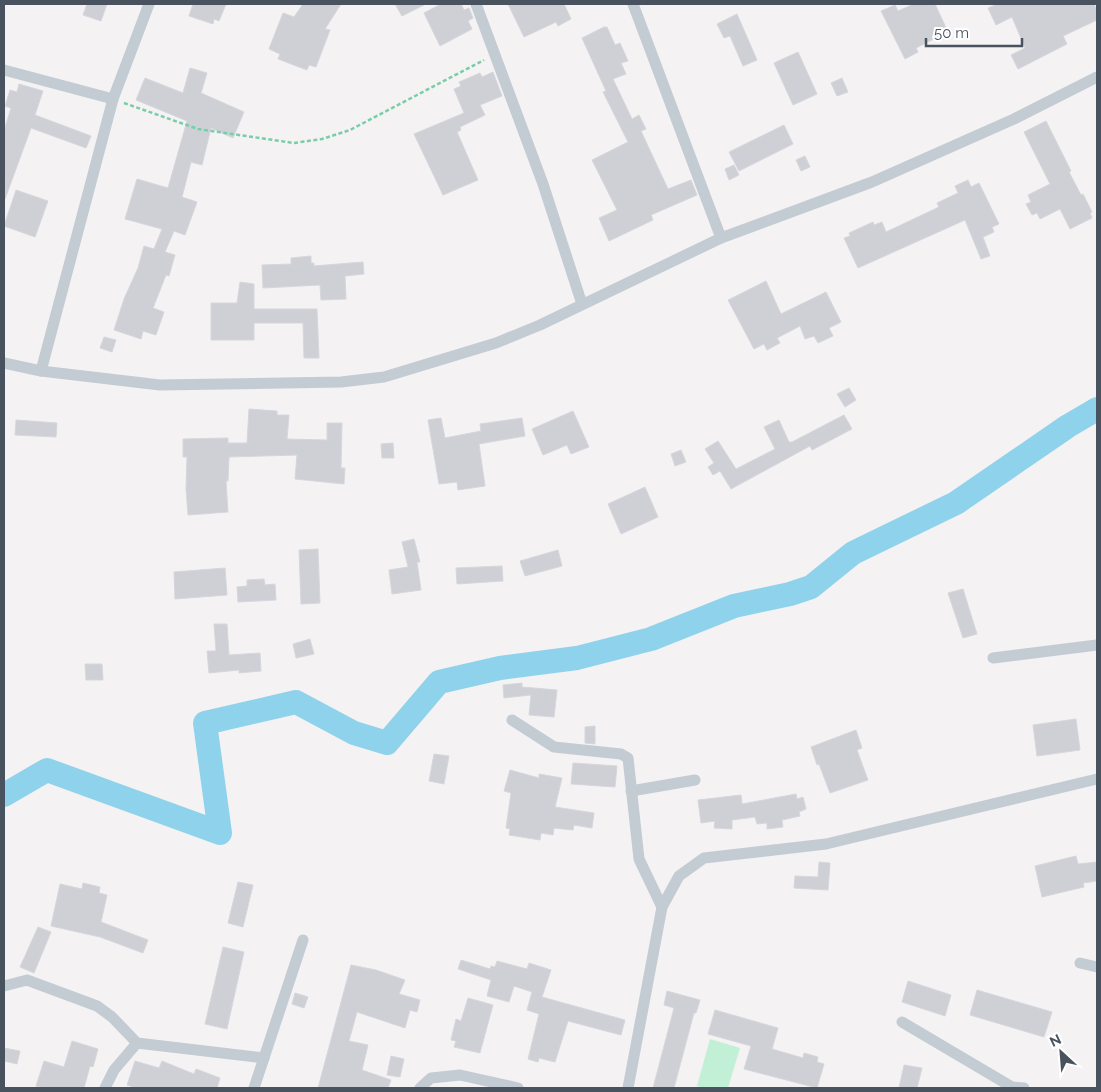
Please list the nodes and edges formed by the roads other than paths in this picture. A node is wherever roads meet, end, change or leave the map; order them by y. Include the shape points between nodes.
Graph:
1 (149, 4) edge
2 (476, 4) edge
3 (633, 4) edge
4 (4, 70) edge
5 (1097, 77) edge
6 (113, 99) junction
7 (721, 238) junction
8 (582, 304) junction
9 (4, 363) edge
10 (41, 371) junction
11 (1097, 645) edge
12 (993, 658) dead end
13 (512, 720) dead end
14 (695, 780) dead end
15 (1097, 780) edge
16 (631, 791) junction
17 (662, 907) junction
18 (303, 940) dead end
19 (1080, 963) dead end
20 (1097, 967) edge
21 (4, 986) edge
22 (902, 1022) dead end
23 (136, 1042) junction
24 (264, 1058) junction
25 (105, 1088) edge
26 (254, 1088) edge
27 (420, 1088) edge
28 (518, 1088) edge
29 (628, 1088) edge
30 (1016, 1088) edge

1 - 6 street
2 - 8 street via 543,184
3 - 7 street
4 - 6 street
5 - 7 street via 1014,119 872,182
6 - 10 street
7 - 8 street
8 - 10 street via 496,343 384,377 341,382 160,386
9 - 10 street
11 - 12 street
13 - 16 street via 554,747 621,754 628,758
14 - 16 street
15 - 17 street via 826,844 704,858 679,876
16 - 17 street via 638,859
17 - 29 street
18 - 24 street
19 - 20 street
21 - 23 street via 27,980 97,1006
22 - 30 street
23 - 24 street
23 - 25 street via 114,1070
24 - 26 street
27 - 28 street via 431,1078 460,1075

